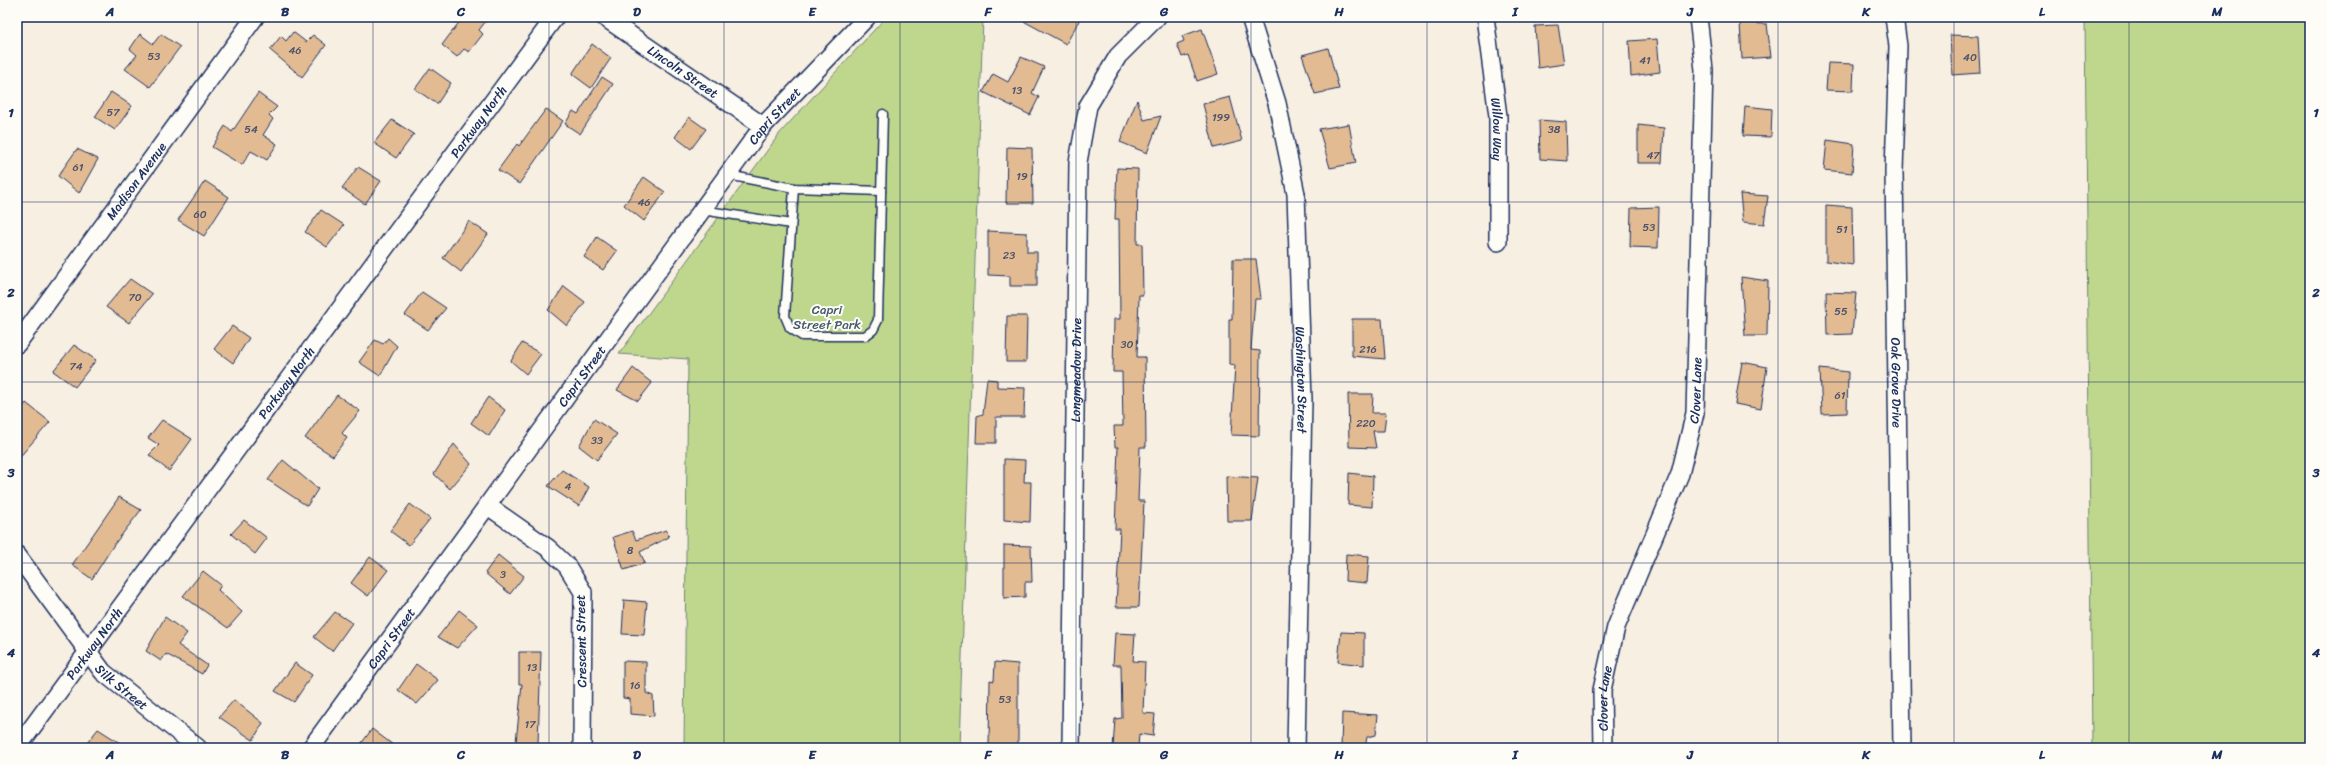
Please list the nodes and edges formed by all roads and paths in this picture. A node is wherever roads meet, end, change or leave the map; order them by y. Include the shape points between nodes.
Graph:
1 (255, 17) edge
2 (555, 17) edge
3 (604, 17) edge
4 (867, 17) edge
5 (1157, 17) edge
6 (1250, 17) edge
7 (1485, 17) edge
8 (1698, 17) edge
9 (1894, 17) edge
10 (883, 114) dead end
11 (763, 126) junction
12 (728, 175) junction
13 (794, 188) junction
14 (881, 191) junction
15 (702, 210) junction
16 (791, 224) junction
17 (1498, 242) dead end
18 (17, 344) edge
19 (488, 506) junction
20 (17, 555) edge
21 (87, 652) junction
22 (17, 748) edge
23 (198, 748) edge
24 (311, 748) edge
25 (582, 748) edge
26 (1071, 748) edge
27 (1296, 748) edge
28 (1603, 748) edge
29 (1902, 748) edge

1 - 18 street, Madison Avenue
2 - 21 street, Parkway North
3 - 11 street, Lincoln Street
4 - 11 street, Capri Street
5 - 26 street, Longmeadow Drive via 1118,56 1088,106 1078,162
6 - 27 street, Washington Street via 1277,103 1296,194 1303,400
7 - 17 street, Willow Way via 1498,116
8 - 28 street, Clover Lane via 1704,70 1695,414 1680,474 1616,627 1602,690
9 - 29 street, Oak Grove Drive via 1898,46 1894,171
10 - 14 lane
11 - 12 street, Capri Street
12 - 13 lane
12 - 15 street, Capri Street
13 - 14 lane
13 - 16 lane
14 - 16 lane via 878,320 874,330 866,336 802,336 790,328 785,316
15 - 16 lane
15 - 19 street, Capri Street
19 - 24 street, Capri Street
19 - 25 street, Crescent Street via 548,548 568,566 583,592
20 - 21 street, Silk Street
21 - 22 street, Parkway North
21 - 23 street, Silk Street via 103,672

